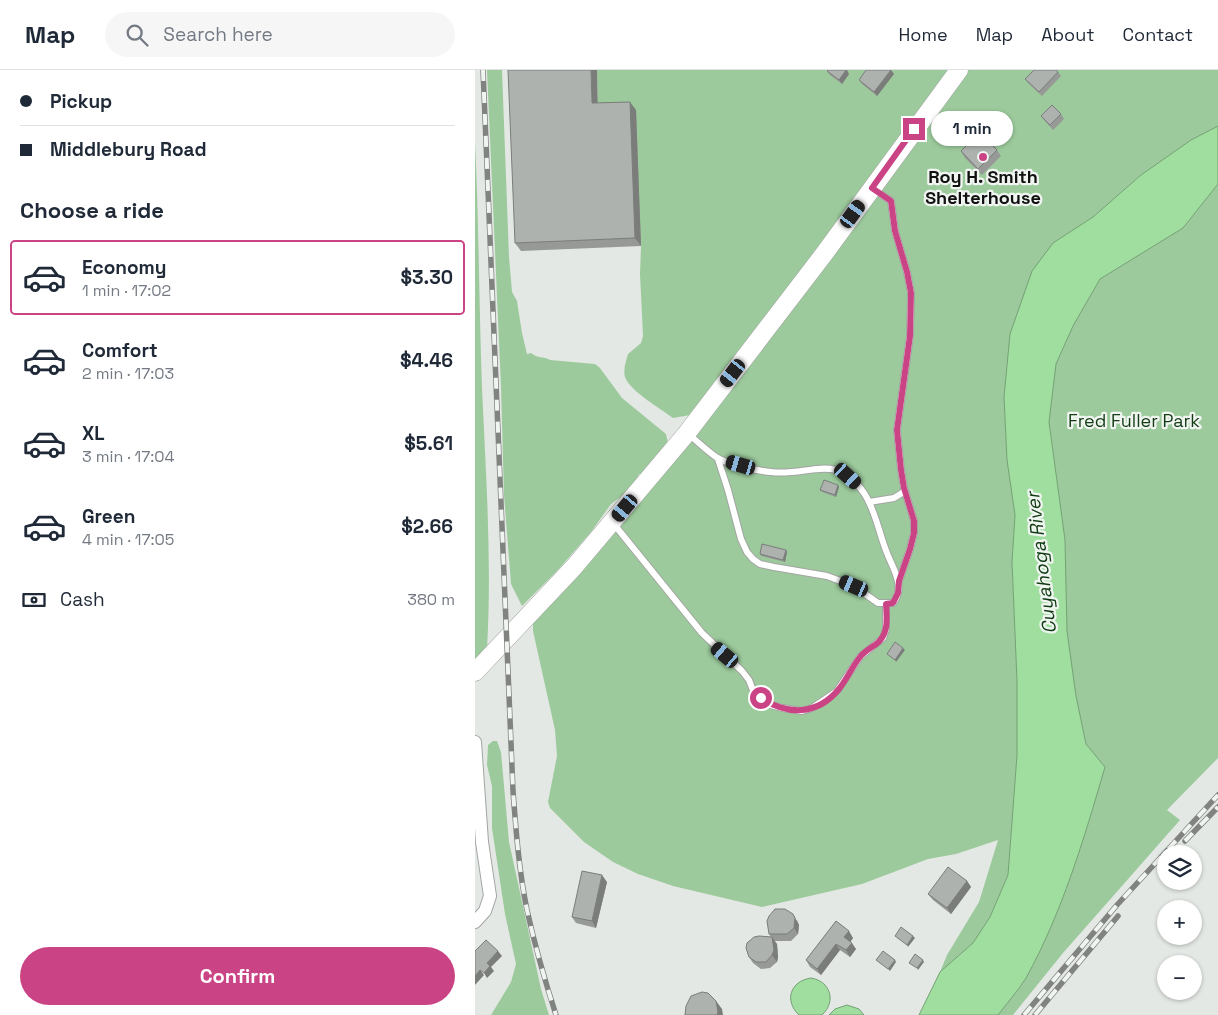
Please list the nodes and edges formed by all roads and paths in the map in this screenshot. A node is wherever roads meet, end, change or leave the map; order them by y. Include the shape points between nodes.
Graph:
1 (959, 70) edge
2 (872, 188) junction
3 (687, 433) junction
4 (718, 458) junction
5 (905, 491) junction
6 (869, 502) junction
7 (613, 523) junction
8 (899, 581) junction
9 (886, 604) junction
10 (475, 672) edge
11 (475, 742) edge
12 (475, 922) edge

1 - 2 street
2 - 3 street
2 - 5 lane via 891,201 911,293 910,336 897,430
3 - 4 lane
3 - 7 street
4 - 6 lane via 784,473 831,468 848,476
4 - 9 lane via 741,539 753,559 761,564 834,578 854,586 878,603
5 - 6 lane via 894,498
5 - 8 lane via 914,521 914,533
6 - 8 lane
7 - 9 lane via 702,632 743,671 754,693 771,705 802,711 837,691 860,657 883,638
7 - 10 street
8 - 9 lane via 896,599
11 - 12 street via 482,842 490,896 485,911

